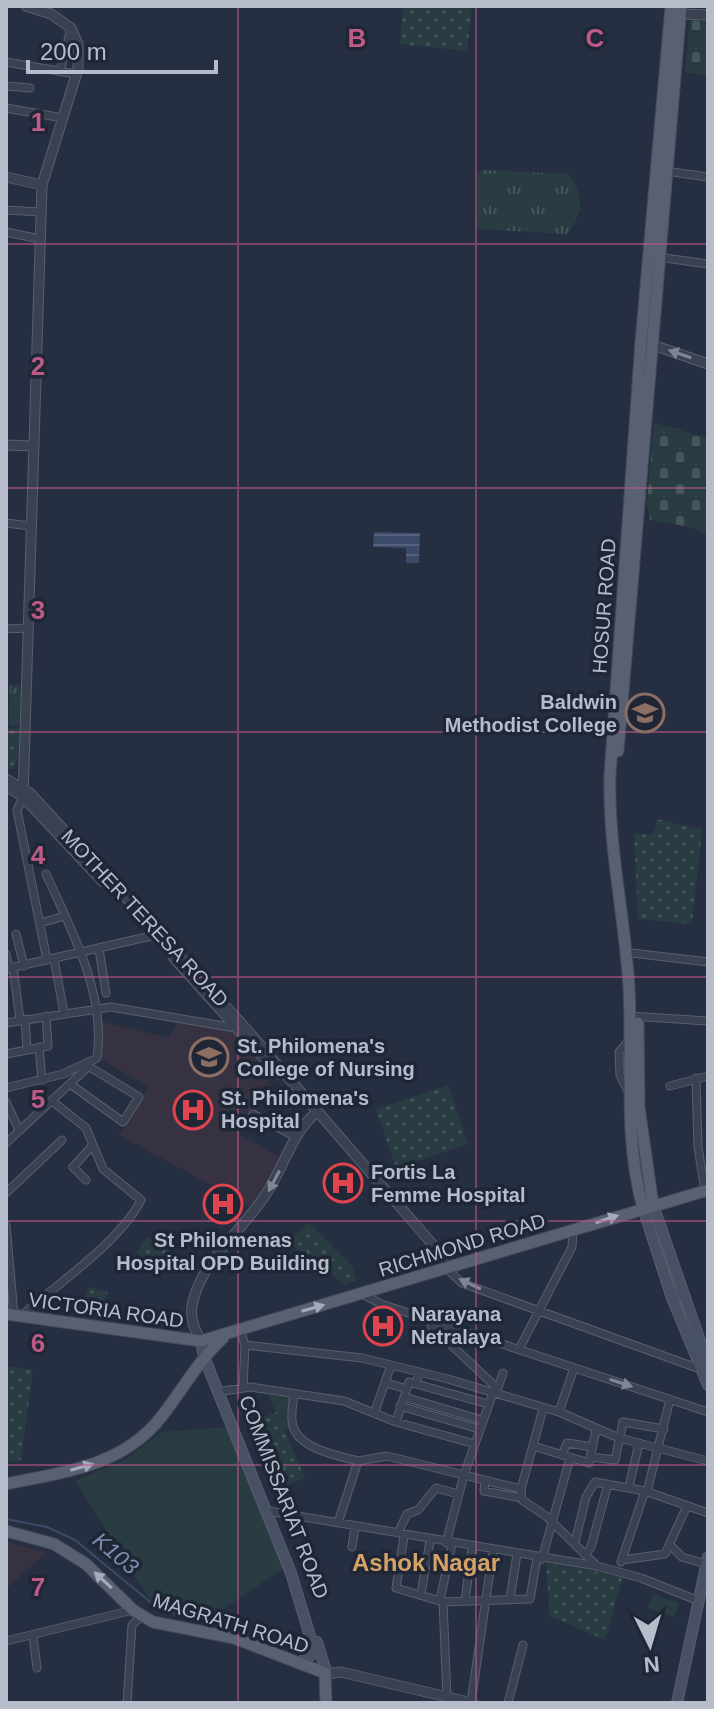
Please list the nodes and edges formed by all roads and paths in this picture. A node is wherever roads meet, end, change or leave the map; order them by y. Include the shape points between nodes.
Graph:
1 (26, 6) edge
2 (678, 9) edge
3 (708, 15) edge
4 (71, 28) junction
5 (6, 62) edge
6 (60, 72) junction
7 (76, 74) junction
8 (6, 86) edge
9 (30, 88) dead end
10 (6, 108) edge
11 (63, 118) junction
12 (665, 171) junction
13 (6, 177) edge
14 (708, 177) edge
15 (42, 185) junction
16 (6, 210) edge
17 (40, 212) junction
18 (6, 232) edge
19 (40, 239) junction
20 (658, 257) junction
21 (708, 264) edge
22 (646, 343) junction
23 (708, 364) edge
24 (6, 445) edge
25 (33, 446) junction
26 (6, 523) edge
27 (30, 526) junction
28 (27, 628) junction
29 (6, 629) edge
30 (6, 779) edge
31 (6, 786) edge
32 (23, 792) junction
33 (17, 810) junction
34 (6, 813) edge
35 (32, 834) dead end
36 (22, 837) junction
37 (46, 874) dead end
38 (65, 916) junction
39 (40, 923) junction
40 (16, 934) dead end
41 (157, 936) junction
42 (99, 949) junction
43 (82, 953) junction
44 (632, 953) junction
45 (6, 954) edge
46 (51, 960) junction
47 (708, 962) edge
48 (24, 966) junction
49 (9, 968) edge
50 (106, 993) dead end
51 (96, 1007) junction
52 (64, 1013) junction
53 (46, 1016) junction
54 (638, 1016) junction
55 (22, 1019) junction
56 (708, 1021) edge
57 (6, 1023) edge
58 (236, 1028) junction
59 (39, 1047) junction
60 (27, 1049) junction
61 (6, 1054) edge
62 (97, 1058) junction
63 (88, 1066) junction
64 (708, 1076) edge
65 (696, 1078) junction
66 (42, 1080) junction
67 (70, 1084) junction
68 (670, 1086) dead end
69 (6, 1088) edge
70 (52, 1101) junction
71 (6, 1102) edge
72 (315, 1112) junction
73 (253, 1114) dead end
74 (697, 1115) junction
75 (708, 1115) edge
76 (19, 1130) junction
77 (296, 1137) junction
78 (62, 1140) dead end
79 (6, 1143) edge
80 (93, 1145) junction
81 (86, 1180) dead end
82 (648, 1186) junction
83 (707, 1191) edge
84 (6, 1193) edge
85 (667, 1201) junction
86 (648, 1207) junction
87 (6, 1225) edge
88 (573, 1230) junction
89 (451, 1269) junction
90 (362, 1294) junction
91 (538, 1310) junction
92 (14, 1315) edge
93 (432, 1320) junction
94 (240, 1330) junction
95 (227, 1334) junction
96 (201, 1341) junction
97 (245, 1345) junction
98 (519, 1349) junction
99 (206, 1354) junction
100 (391, 1365) junction
101 (706, 1365) edge
102 (574, 1368) junction
103 (419, 1372) junction
104 (503, 1373) dead end
105 (386, 1383) junction
106 (416, 1384) junction
107 (708, 1385) edge
108 (243, 1388) junction
109 (223, 1391) junction
110 (496, 1392) junction
111 (406, 1393) junction
112 (294, 1394) junction
113 (670, 1399) junction
114 (488, 1404) junction
115 (400, 1406) junction
116 (543, 1409) junction
117 (706, 1410) edge
118 (375, 1411) junction
119 (559, 1412) junction
120 (482, 1420) junction
121 (396, 1422) junction
122 (479, 1429) junction
123 (664, 1429) junction
124 (596, 1430) junction
125 (619, 1438) junction
126 (639, 1443) junction
127 (475, 1444) junction
128 (533, 1446) junction
129 (593, 1447) junction
130 (659, 1449) junction
131 (566, 1456) junction
132 (591, 1457) junction
133 (358, 1461) junction
134 (708, 1461) edge
135 (464, 1475) junction
136 (6, 1484) edge
137 (608, 1484) junction
138 (629, 1487) junction
139 (646, 1491) junction
140 (521, 1493) junction
141 (458, 1494) junction
142 (686, 1508) junction
143 (271, 1510) junction
144 (708, 1513) edge
145 (338, 1523) junction
146 (552, 1524) junction
147 (355, 1527) junction
148 (6, 1531) edge
149 (401, 1535) junction
150 (430, 1541) junction
151 (575, 1542) junction
152 (449, 1544) junction
153 (671, 1546) junction
154 (352, 1547) dead end
155 (472, 1547) junction
156 (493, 1550) junction
157 (517, 1554) junction
158 (586, 1554) junction
159 (540, 1558) junction
160 (622, 1560) junction
161 (707, 1561) edge
162 (597, 1566) junction
163 (619, 1572) junction
164 (421, 1594) junction
165 (510, 1599) junction
166 (442, 1601) junction
167 (465, 1601) junction
168 (699, 1601) junction
169 (486, 1603) junction
170 (137, 1613) junction
171 (33, 1636) junction
172 (6, 1641) edge
173 (316, 1645) junction
174 (523, 1645) dead end
175 (302, 1661) junction
176 (37, 1668) dead end
177 (327, 1674) junction
178 (447, 1698) junction
179 (127, 1703) edge
180 (326, 1703) edge
181 (472, 1703) edge
182 (508, 1703) edge
183 (677, 1703) edge

1 - 4 street
2 - 3 street
2 - 12 main road, HOSUR ROAD
2 - 22 main road, HOSUR ROAD
4 - 6 street
4 - 7 street via 78,44
5 - 6 street
6 - 7 street
7 - 11 street
8 - 9 street
10 - 11 street
11 - 15 street
12 - 14 street
12 - 20 main road, HOSUR ROAD
13 - 15 street
15 - 17 street
16 - 17 street
17 - 19 street
18 - 19 street
19 - 25 street
20 - 21 street
20 - 22 main road, HOSUR ROAD
23 -> 22 street
22 - 44 main road, HOSUR ROAD via 616,798
22 - 54 main road, HOSUR ROAD via 609,798
24 - 25 street
25 - 27 street
26 - 27 street
27 - 28 street
28 - 29 street
28 - 32 street
30 - 32 street, MOTHER TERESA ROAD
31 - 32 street, MOTHER TERESA ROAD
32 - 33 street
32 - 41 street, MOTHER TERESA ROAD
33 - 34 street
33 - 36 street
35 - 36 street
36 - 39 street
37 - 38 street
38 - 39 street
38 - 43 street
39 - 46 street
40 - 48 street
41 - 42 street
41 - 58 street, MOTHER TERESA ROAD
41 - 72 street, MOTHER TERESA ROAD
42 - 43 street
42 - 50 street
43 - 46 street
43 - 51 street
44 - 47 street
44 - 54 main road, HOSUR ROAD
45 - 49 street
46 - 48 street
46 - 52 street
48 - 49 street
49 - 55 street
51 - 52 street
51 - 58 street via 137,1009
51 - 62 street
52 - 53 street
53 - 55 street
53 - 59 street via 48,1046
54 - 56 street
54 - 82 main road, HOSUR ROAD via 639,1107
54 - 86 main road, HOSUR ROAD via 631,1038 629,1093
55 - 57 street
55 - 60 street
58 - 72 street, MOTHER TERESA ROAD
59 - 60 street
59 - 66 street
60 - 61 street
62 - 63 street
62 - 66 street
63 - 67 street
63 - 67 street via 139,1097 123,1122
64 - 65 street
65 - 68 street
65 - 74 street
66 - 69 street
67 - 70 street
70 - 76 street
70 - 80 street via 86,1128
71 - 76 street
72 - 77 street
72 - 89 street, MOTHER TERESA ROAD
73 - 77 street
74 - 75 street
74 - 83 street
76 - 79 street
77 -> 96 street via 268,1192 203,1279 192,1304
78 - 84 street
80 - 81 street via 73,1167
80 - 92 street via 103,1169 141,1200 100,1247
82 - 85 main road
82 - 86 main road, HOSUR ROAD
83 - 85 main road, RICHMOND ROAD
85 - 86 main road, RICHMOND ROAD
88 -> 86 main road, RICHMOND ROAD
86 - 101 main road
87 - 92 street
88 - 89 main road, RICHMOND ROAD
88 - 91 street via 572,1247
89 - 90 main road, RICHMOND ROAD
91 -> 89 street via 462,1283
90 - 93 street
94 -> 90 main road, RICHMOND ROAD
91 - 98 street
91 - 101 street
92 - 96 main road, VICTORIA ROAD
93 - 98 street
93 - 110 street via 431,1326
94 - 95 main road, RICHMOND ROAD
94 - 97 street
95 - 96 main road, RICHMOND ROAD
95 - 99 main road, RICHMOND ROAD
96 - 99 main road, COMMISSARIAT ROAD
97 - 100 street
97 - 108 street
98 - 102 street
99 - 109 main road, COMMISSARIAT ROAD
136 -> 99 main road, RICHMOND ROAD via 83,1468 120,1454 162,1417
99 - 143 main road, COMMISSARIAT ROAD
100 - 103 street
100 - 105 street
101 - 107 main road
102 -> 113 street
102 - 119 street
103 - 106 street
103 - 110 street
104 - 110 street
105 - 111 street
105 - 118 street
106 - 111 street via 409,1382
106 - 114 street
108 - 109 street
108 - 112 street
109 - 143 main road, COMMISSARIAT ROAD
110 - 114 street
110 - 116 street
111 - 115 street
111 - 120 street
112 - 118 street
112 - 133 street via 292,1420 298,1436
113 - 117 street
113 - 123 street
114 - 120 street
115 - 121 street
115 - 122 street
116 - 119 street
116 - 128 street
118 - 121 street
119 - 124 street
120 - 122 street
121 - 127 street
122 - 127 street
123 - 125 street via 623,1422
123 - 130 street
124 - 125 street
124 - 129 street
125 - 126 street
125 - 132 street via 615,1460
126 - 130 street
126 - 138 street
127 - 135 street
128 - 131 street
128 - 140 street
129 - 131 street via 567,1443
129 - 132 street
130 - 134 street
130 - 139 street
131 - 132 street via 589,1463
131 - 146 street
133 - 135 street via 387,1456
133 - 145 street
135 - 140 street via 485,1481 484,1491
135 - 141 street
137 - 138 street
137 - 151 street via 595,1482 586,1497
137 - 158 street
138 - 139 street
139 - 142 street
139 - 160 street
140 - 146 street
141 - 149 street via 436,1488 418,1510 407,1514
141 - 152 street
142 - 144 street
142 - 153 street
143 - 145 street
143 - 173 main road, COMMISSARIAT ROAD
145 - 147 street
146 - 151 street
146 - 159 street
147 - 149 street
147 - 154 street
170 -> 148 main road, MAGRATH ROAD via 86,1564 54,1544
149 - 150 street
149 - 164 street via 396,1588
150 - 152 street
150 - 164 street
151 - 158 street
152 - 155 street
152 - 166 street
153 - 160 street via 665,1554
153 - 161 street via 682,1557
155 - 156 street
155 - 167 street
156 - 157 street
156 - 169 street
157 - 159 street
157 - 165 street
158 - 162 street
159 - 162 street
159 - 165 street via 530,1599
160 - 163 street
161 - 168 main road
162 - 163 street
163 - 168 street
164 - 166 street
165 - 169 street
166 - 167 street
166 - 178 street
167 - 169 street
168 - 183 main road
169 - 181 street
170 - 171 street
170 - 175 main road, MAGRATH ROAD
170 - 179 street
171 - 172 street
171 - 176 street
173 - 175 main road
173 - 177 main road, COMMISSARIAT ROAD
174 - 182 street
175 - 177 main road, MAGRATH ROAD
177 - 178 street, MAGRATH ROAD via 341,1672
177 - 180 main road, COMMISSARIAT ROAD
178 - 181 street, MAGRATH ROAD

